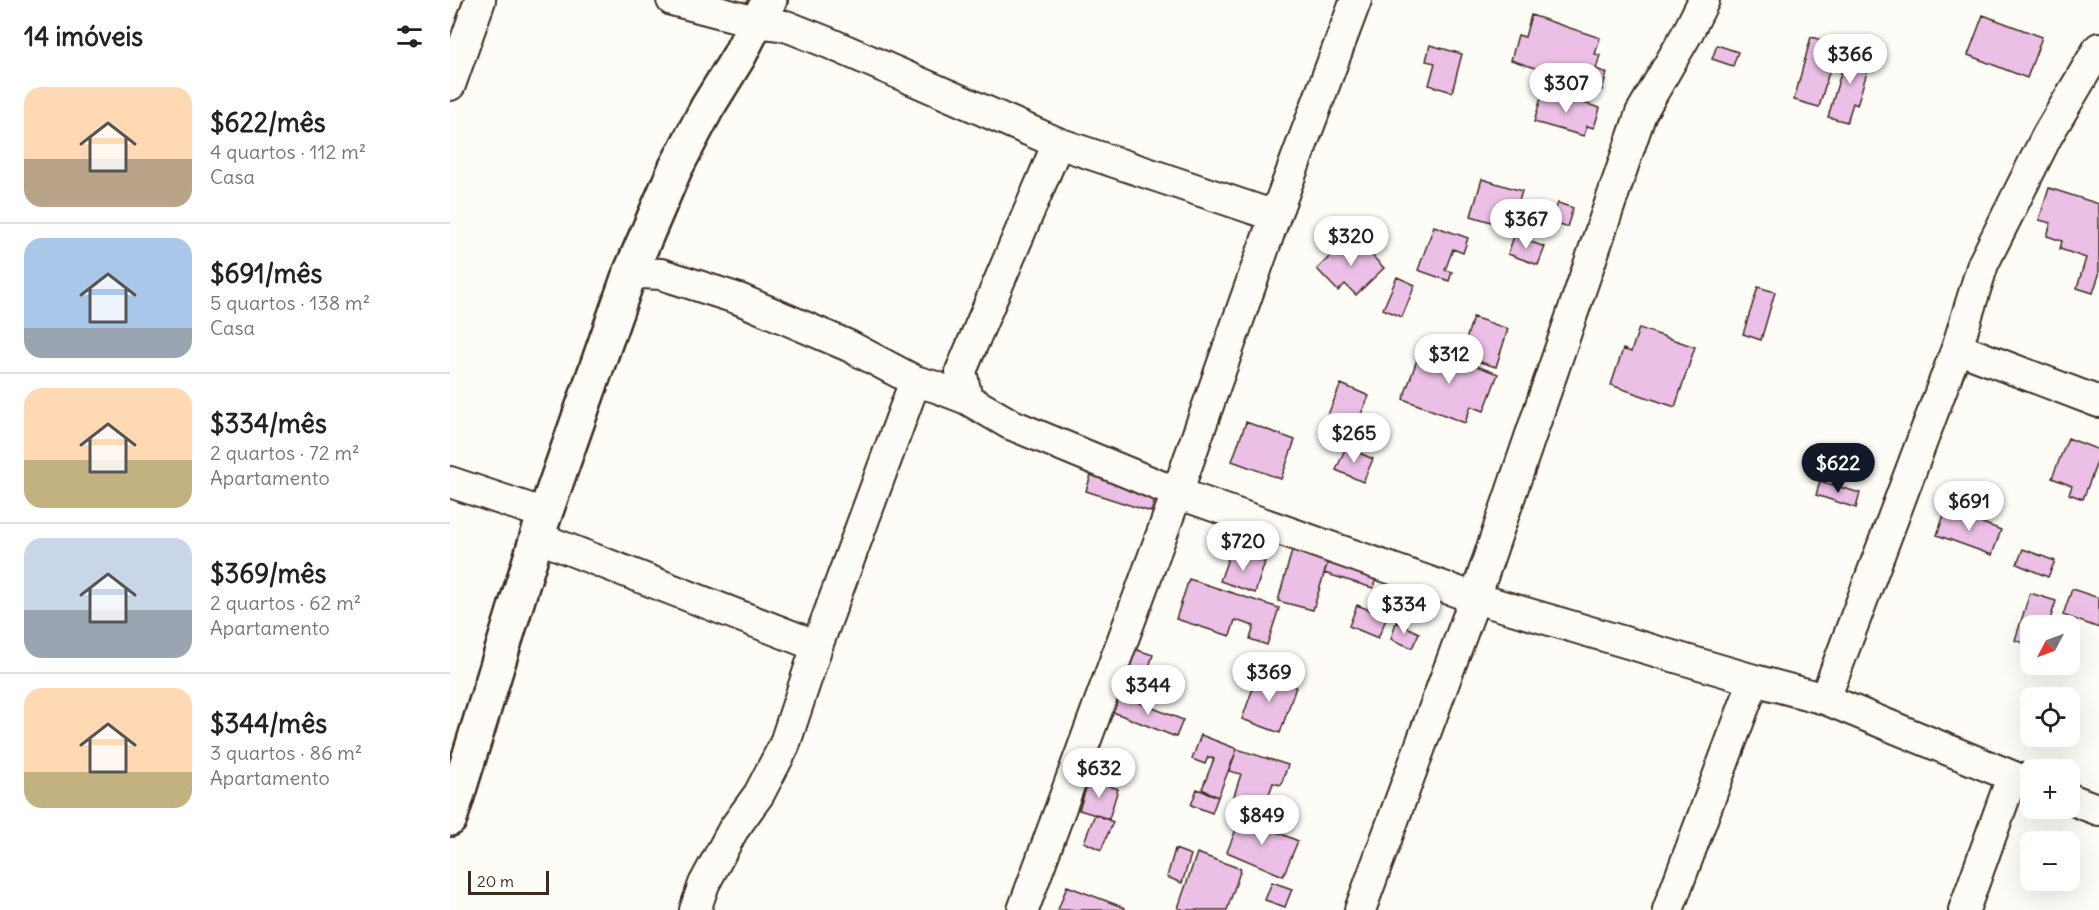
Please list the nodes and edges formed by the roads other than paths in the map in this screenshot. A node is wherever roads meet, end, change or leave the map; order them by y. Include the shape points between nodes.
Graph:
1 (480, 0) edge
2 (672, 0) edge
3 (1356, 0) edge
4 (1704, 0) edge
5 (763, 11) edge
6 (2099, 48) edge
7 (450, 85) edge
8 (1058, 143) junction
9 (1275, 216) junction
10 (628, 278) junction
11 (1957, 348) junction
12 (925, 384) junction
13 (964, 385) junction
14 (2099, 402) edge
15 (450, 482) edge
16 (1177, 493) junction
17 (541, 526) junction
18 (1475, 598) junction
19 (817, 646) junction
20 (1754, 680) junction
21 (1825, 699) junction
22 (2020, 780) edge
23 (2020, 785) edge
24 (2080, 803) edge
25 (2099, 810) edge
26 (450, 819) edge
27 (695, 910) edge
28 (1023, 910) edge
29 (1360, 910) edge
30 (1668, 910) edge
31 (1964, 910) edge

1 - 7 street
2 - 5 street
3 - 9 street
4 - 18 street via 1641,113
5 - 8 street via 786,26
5 - 10 street via 675,169
6 - 11 street via 2047,136 1983,264
8 - 9 street
8 - 13 street
9 - 16 street
10 - 12 street via 641,273 661,274 740,298
10 - 17 street
11 - 14 street
11 - 21 street
12 - 13 street
12 - 19 street
13 - 16 street via 1010,424
15 - 17 street
16 - 18 street
16 - 28 street
17 - 19 street
17 - 26 street
18 - 20 street
18 - 29 street
19 - 27 street via 784,746 759,794 728,838
20 - 21 street
20 - 30 street
21 - 22 street
23 - 31 street
24 - 25 street

